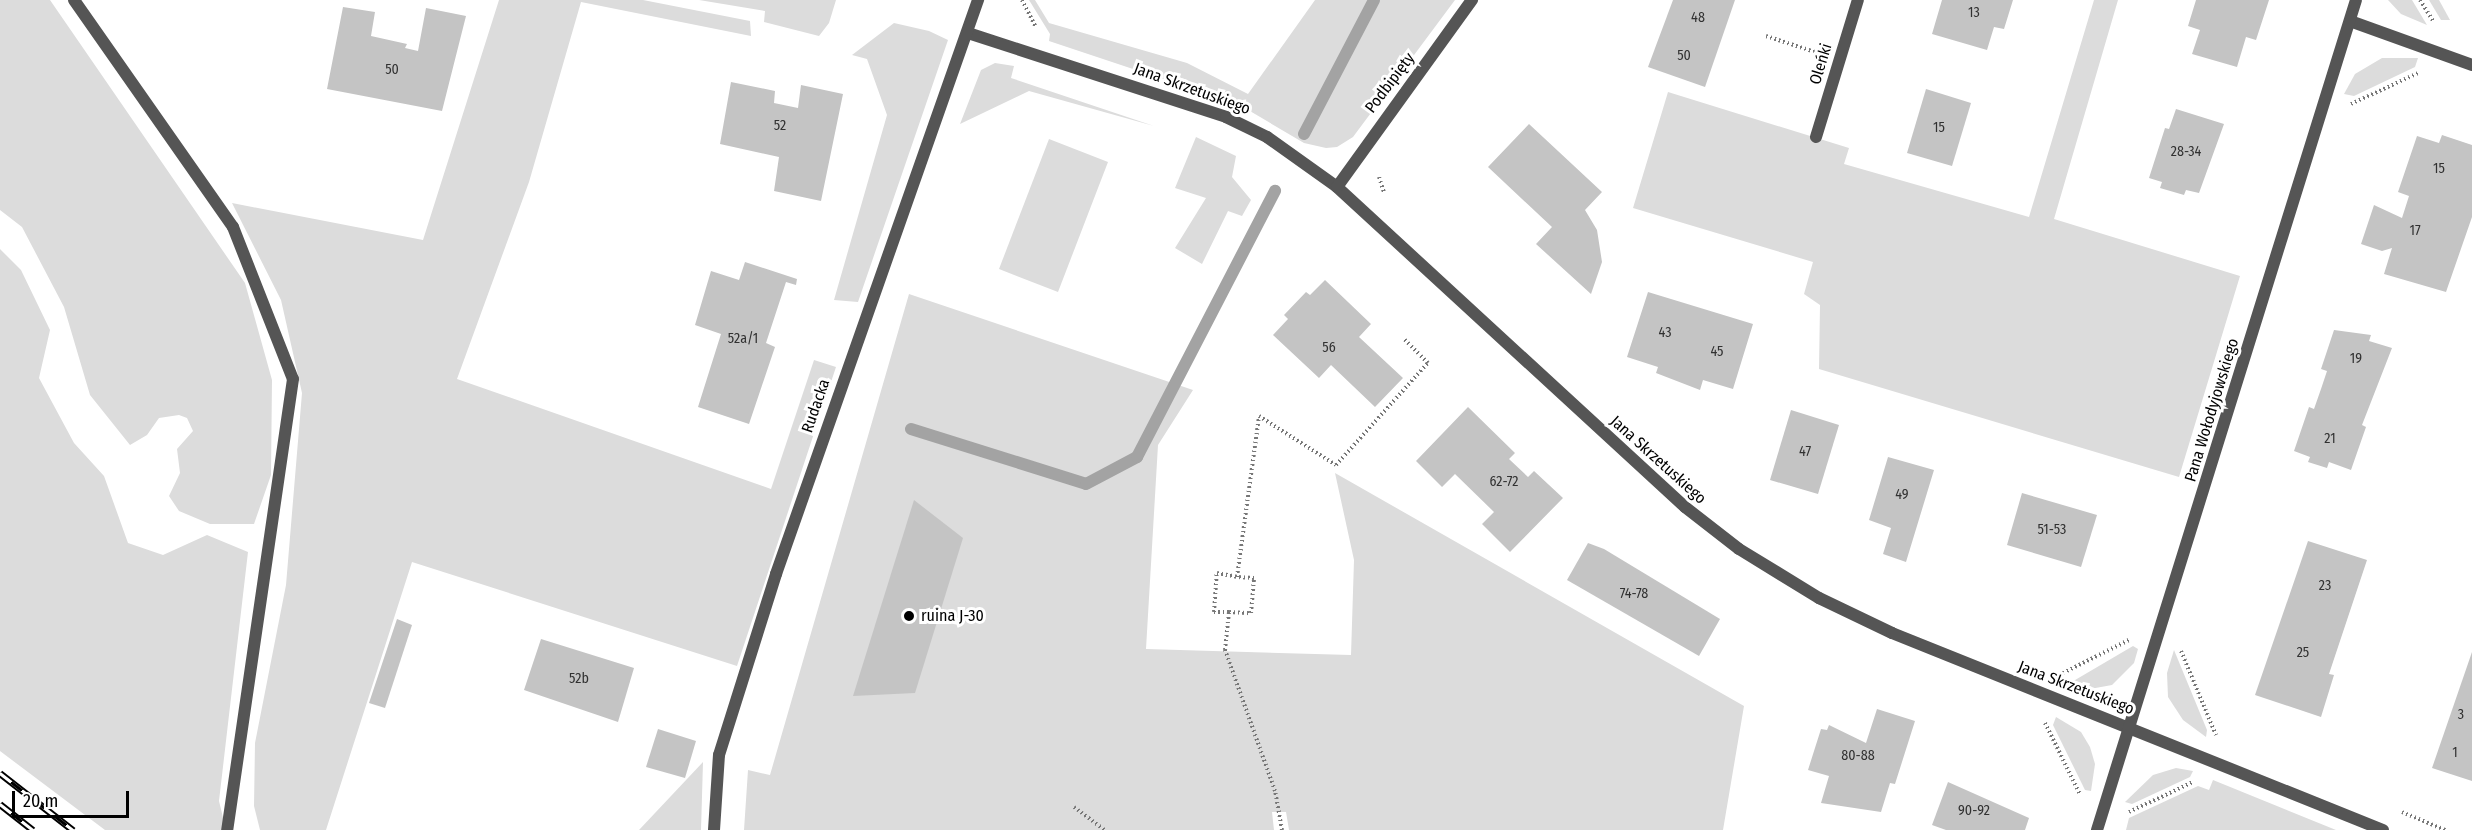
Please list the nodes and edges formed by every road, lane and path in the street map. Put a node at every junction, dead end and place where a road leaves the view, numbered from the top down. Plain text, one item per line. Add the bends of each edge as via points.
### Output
1 (74, 0) edge
2 (978, 0) edge
3 (1472, 0) edge
4 (1858, 0) edge
5 (2356, 0) edge
6 (2420, 0) edge
7 (2350, 21) junction
8 (2437, 27) dead end
9 (968, 33) junction
10 (1766, 36) dead end
11 (1819, 42) dead end
12 (2472, 64) edge
13 (2422, 72) dead end
14 (2348, 105) dead end
15 (1816, 137) dead end
16 (1337, 187) junction
17 (1404, 339) dead end
18 (1237, 577) junction
19 (1229, 612) junction
20 (2157, 642) junction
21 (2051, 670) dead end
22 (2043, 718) dead end
23 (2131, 727) junction
24 (2209, 759) junction
25 (1074, 807) dead end
26 (2104, 807) junction
27 (227, 830) edge
28 (714, 830) edge
29 (1104, 830) edge
30 (1282, 830) edge
31 (2097, 830) edge
32 (2383, 830) edge

1 - 27 street via 233,227 293,379
2 - 9 street, Rudacka
3 - 16 street, Podbipięty
4 - 15 street, Oleńki
5 - 7 street, Pana Wołodyjowskiego
6 - 8 path
7 - 12 street
7 - 20 street, Pana Wołodyjowskiego
9 - 16 street, Jana Skrzetuskiego via 1226,117 1267,137
9 - 28 street, Rudacka via 772,585 719,755
10 - 11 path via 1815,53
13 - 14 path
16 - 23 street, Jana Skrzetuskiego via 1685,507 1739,549 1867,623
17 - 18 path via 1428,363 1336,465 1259,416
18 - 19 path via 1254,578 1251,613
18 - 19 path via 1217,573 1214,612
19 - 30 path via 1226,650 1275,791
20 - 21 path via 2136,636 2061,674
20 - 23 street, Pana Wołodyjowskiego
20 - 24 path via 2180,650 2185,660 2217,734
22 - 26 path via 2083,800
23 - 24 street, Jana Skrzetuskiego
23 - 26 street, Pana Wołodyjowskiego
24 - 26 path via 2202,778 2126,814
24 - 32 street, Jana Skrzetuskiego
25 - 29 path
26 - 31 street, Pana Wołodyjowskiego

